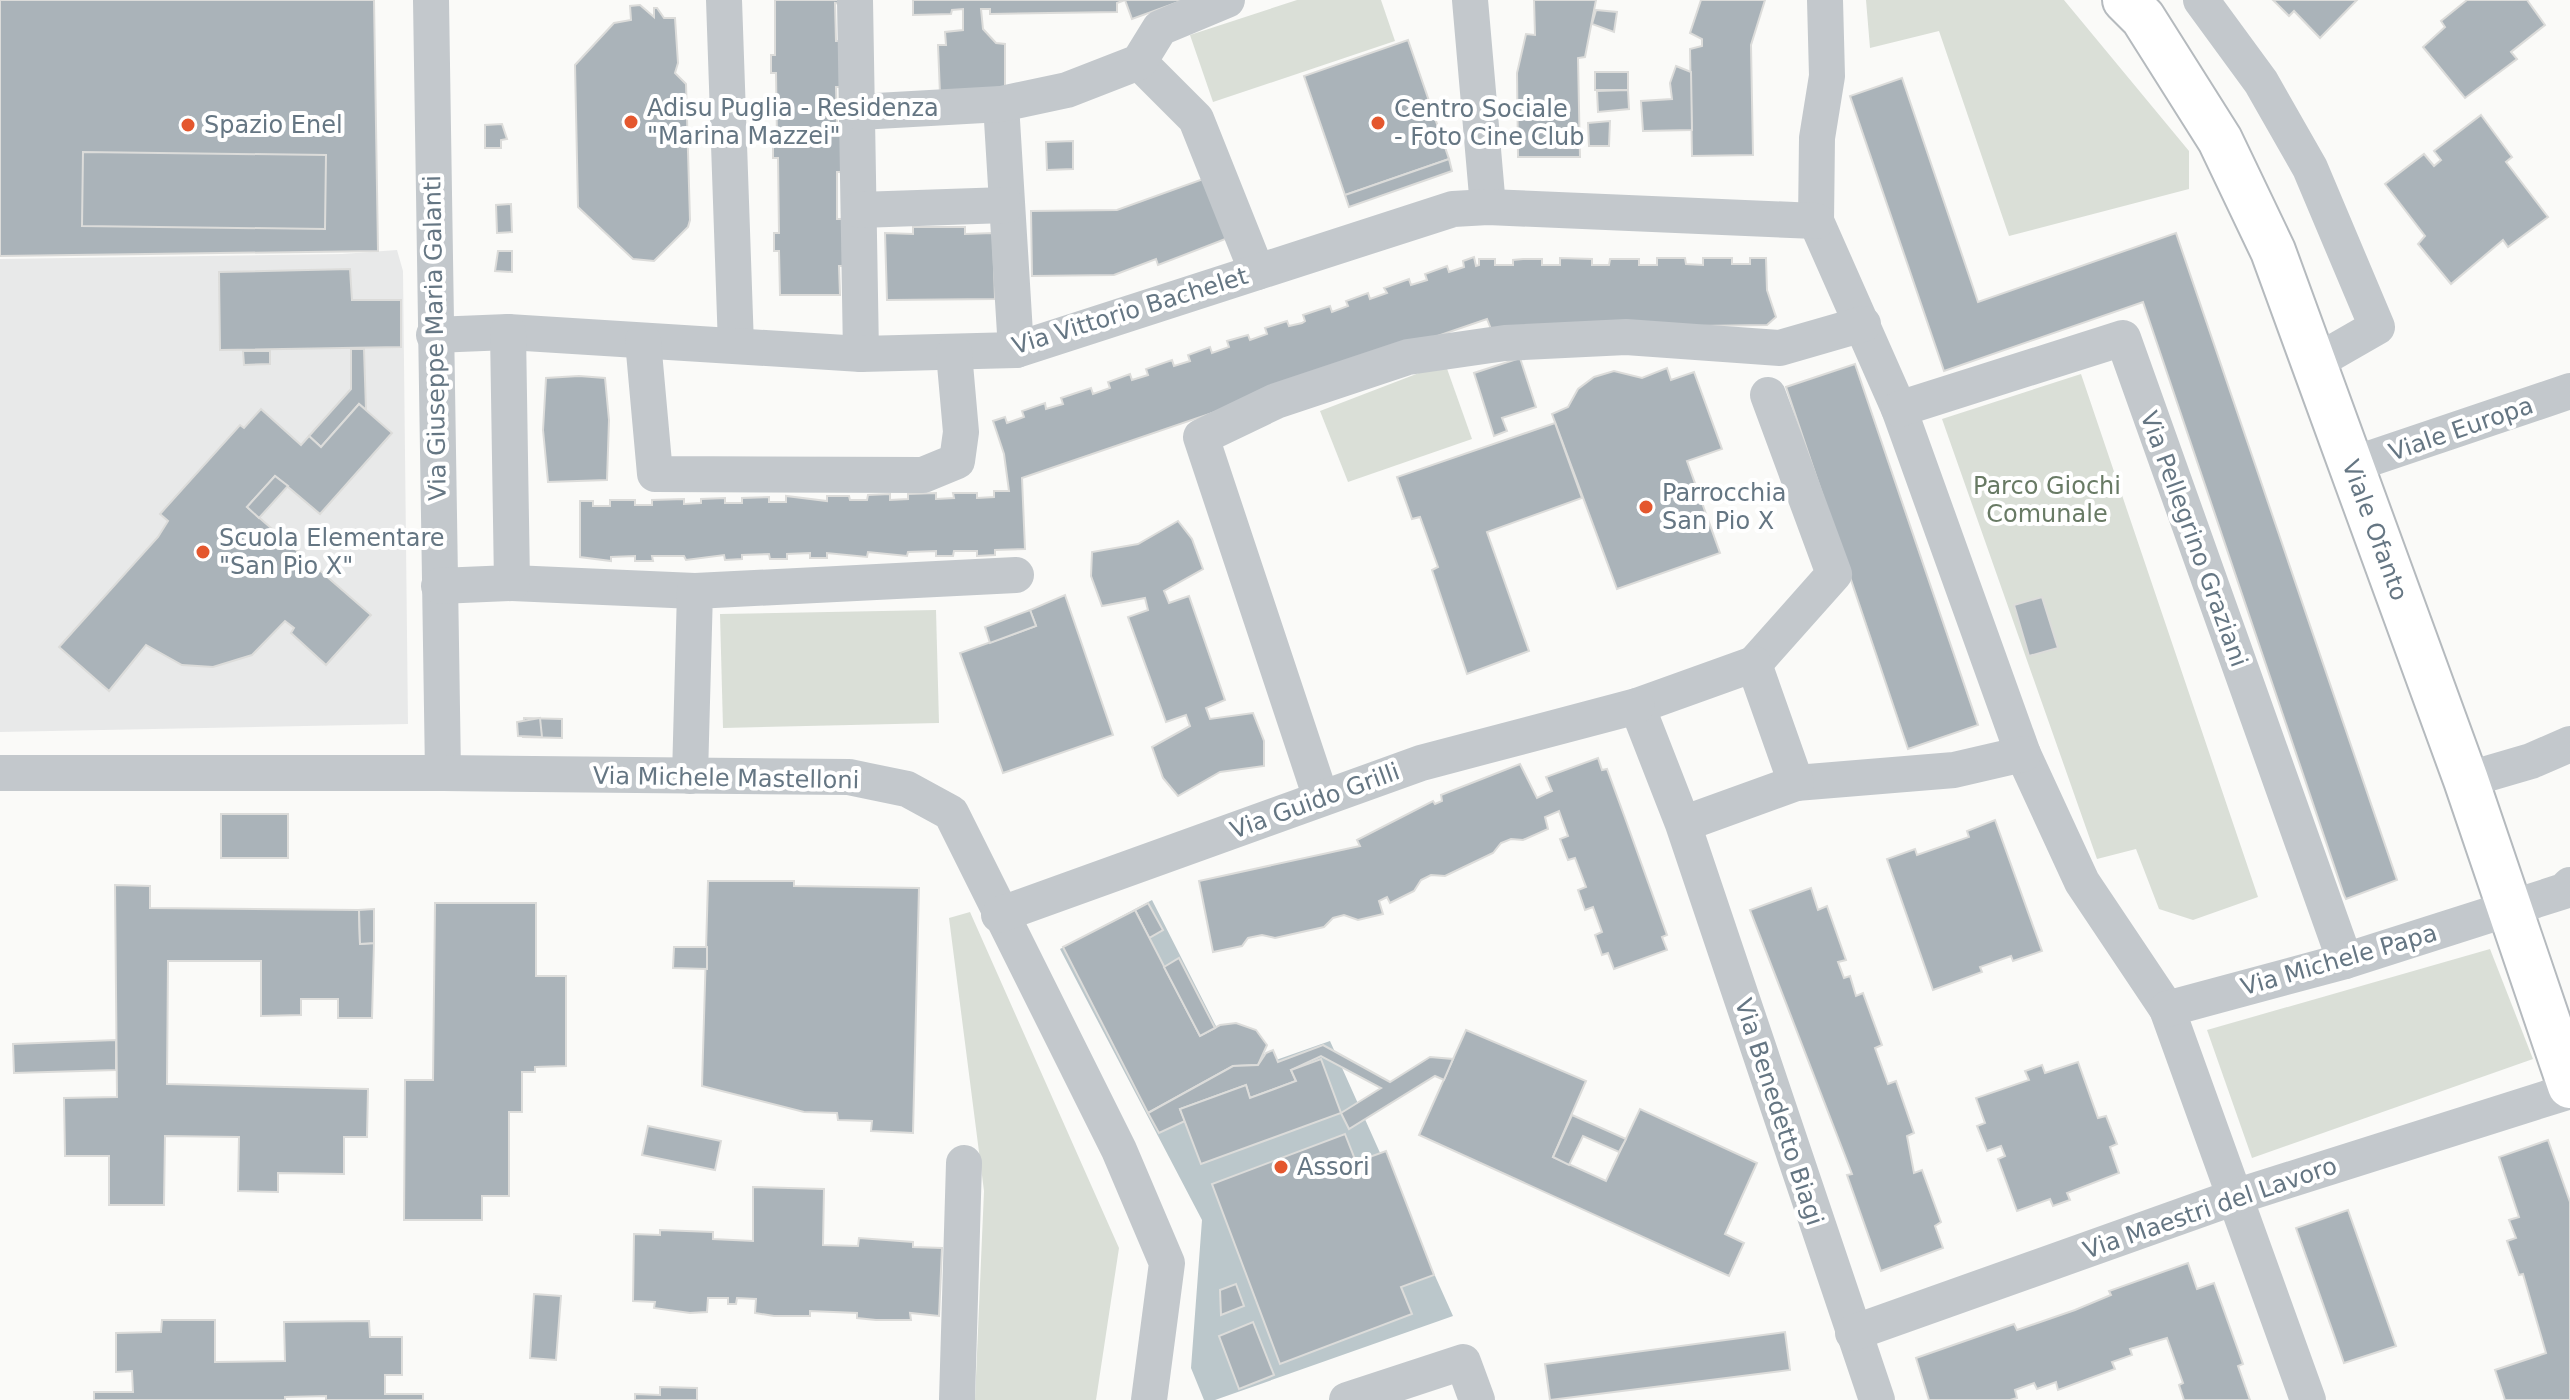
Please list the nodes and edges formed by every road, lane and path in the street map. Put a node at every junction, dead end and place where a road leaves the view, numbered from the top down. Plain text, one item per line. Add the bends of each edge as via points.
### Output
1 (431, 0) edge
2 (724, 0) edge
3 (855, 0) edge
4 (1227, 0) edge
5 (1470, 0) edge
6 (1825, 0) edge
7 (2125, 0) edge
8 (2201, 0) edge
9 (1139, 62) junction
10 (1001, 104) junction
11 (859, 112) junction
12 (1006, 205) junction
13 (1488, 207) junction
14 (859, 210) junction
15 (1816, 221) junction
16 (1257, 272) junction
17 (1863, 324) junction
18 (508, 332) junction
19 (434, 335) junction
20 (643, 341) junction
21 (736, 346) junction
22 (1016, 350) junction
23 (954, 353) junction
24 (861, 354) junction
25 (2316, 362) junction
26 (2570, 391) edge
27 (1768, 395) dead end
28 (1899, 409) junction
29 (2351, 465) junction
30 (1016, 575) dead end
31 (512, 583) junction
32 (439, 586) junction
33 (695, 591) junction
34 (1754, 664) junction
35 (1637, 706) junction
36 (2570, 744) edge
37 (2023, 754) junction
38 (0, 773) edge
39 (443, 773) junction
40 (690, 776) junction
41 (2466, 780) junction
42 (1796, 783) junction
43 (1321, 798) junction
44 (1683, 824) junction
45 (2570, 885) edge
46 (2510, 908) junction
47 (999, 915) junction
48 (2345, 961) junction
49 (2167, 1009) junction
50 (2562, 1043) edge
51 (2570, 1088) edge
52 (964, 1163) dead end
53 (2235, 1197) junction
54 (1853, 1333) junction
55 (957, 1400) edge
56 (1149, 1400) edge
57 (1347, 1400) edge
58 (1477, 1400) edge
59 (1877, 1400) edge
60 (2308, 1400) edge

1 - 19 street, Via Giuseppe Maria Galanti
2 - 21 street
3 - 11 street
4 - 9 street via 1160,28
5 - 13 street
6 - 15 street via 1827,76 1817,138
7 - 25 main road, Viale Ofanto via 2143,18 2220,140 2273,251
8 - 25 street via 2261,82 2310,168 2377,327
9 - 10 street via 1067,90
9 - 16 street via 1196,119
10 - 11 street
10 - 12 street
11 - 14 street
12 - 14 street
12 - 22 street
13 - 15 street, Via Vittorio Bachelet
13 - 16 street, Via Vittorio Bachelet via 1453,209
14 - 24 street
15 - 17 street
16 - 22 street, Via Vittorio Bachelet
17 - 28 street
17 - 43 street via 1780,348 1626,337 1505,343 1408,357 1276,401 1201,437
18 - 19 street, Via Vittorio Bachelet
18 - 20 street, Via Vittorio Bachelet
18 - 31 street
19 - 32 street, Via Giuseppe Maria Galanti
20 - 21 street, Via Vittorio Bachelet
20 - 23 street via 655,474 923,475 957,461 961,432
21 - 24 street, Via Vittorio Bachelet
22 - 23 street, Via Vittorio Bachelet
23 - 24 street, Via Vittorio Bachelet
25 - 29 main road, Viale Ofanto
26 - 29 street, Viale Europa
27 - 34 street via 1834,574
28 - 37 street
28 - 48 street, Via Pellegrino Graziani via 2123,338
29 - 41 main road, Viale Ofanto
30 - 33 street
31 - 32 street
31 - 33 street
32 - 39 street, Via Giuseppe Maria Galanti
33 - 40 street
34 - 35 street, Via Guido Grilli
34 - 42 street
35 - 43 street, Via Guido Grilli via 1421,763
35 - 44 street, Via Benedetto Biagi
36 - 41 street
37 - 42 street via 1954,770
37 - 49 street via 2082,882
38 - 39 street, Via Michele Mastelloni
39 - 40 street, Via Michele Mastelloni
40 - 47 street, Via Michele Mastelloni via 849,777 907,789 951,813
41 - 46 main road, Viale Ofanto
42 - 44 street
43 - 47 street, Via Guido Grilli
44 - 54 street, Via Benedetto Biagi
45 - 46 street
46 - 48 street, Via Michele Papa
46 - 50 main road, Viale Ofanto
47 - 56 street, Via Michele Mastelloni via 1119,1150 1167,1263
48 - 49 street, Via Michele Papa
49 - 53 street
50 - 51 main road, Viale Ofanto
51 - 53 street, Via Maestri del Lavoro
52 - 55 street
53 - 54 street, Via Maestri del Lavoro
53 - 60 street
54 - 59 street, Via Benedetto Biagi
57 - 58 street via 1463,1362

